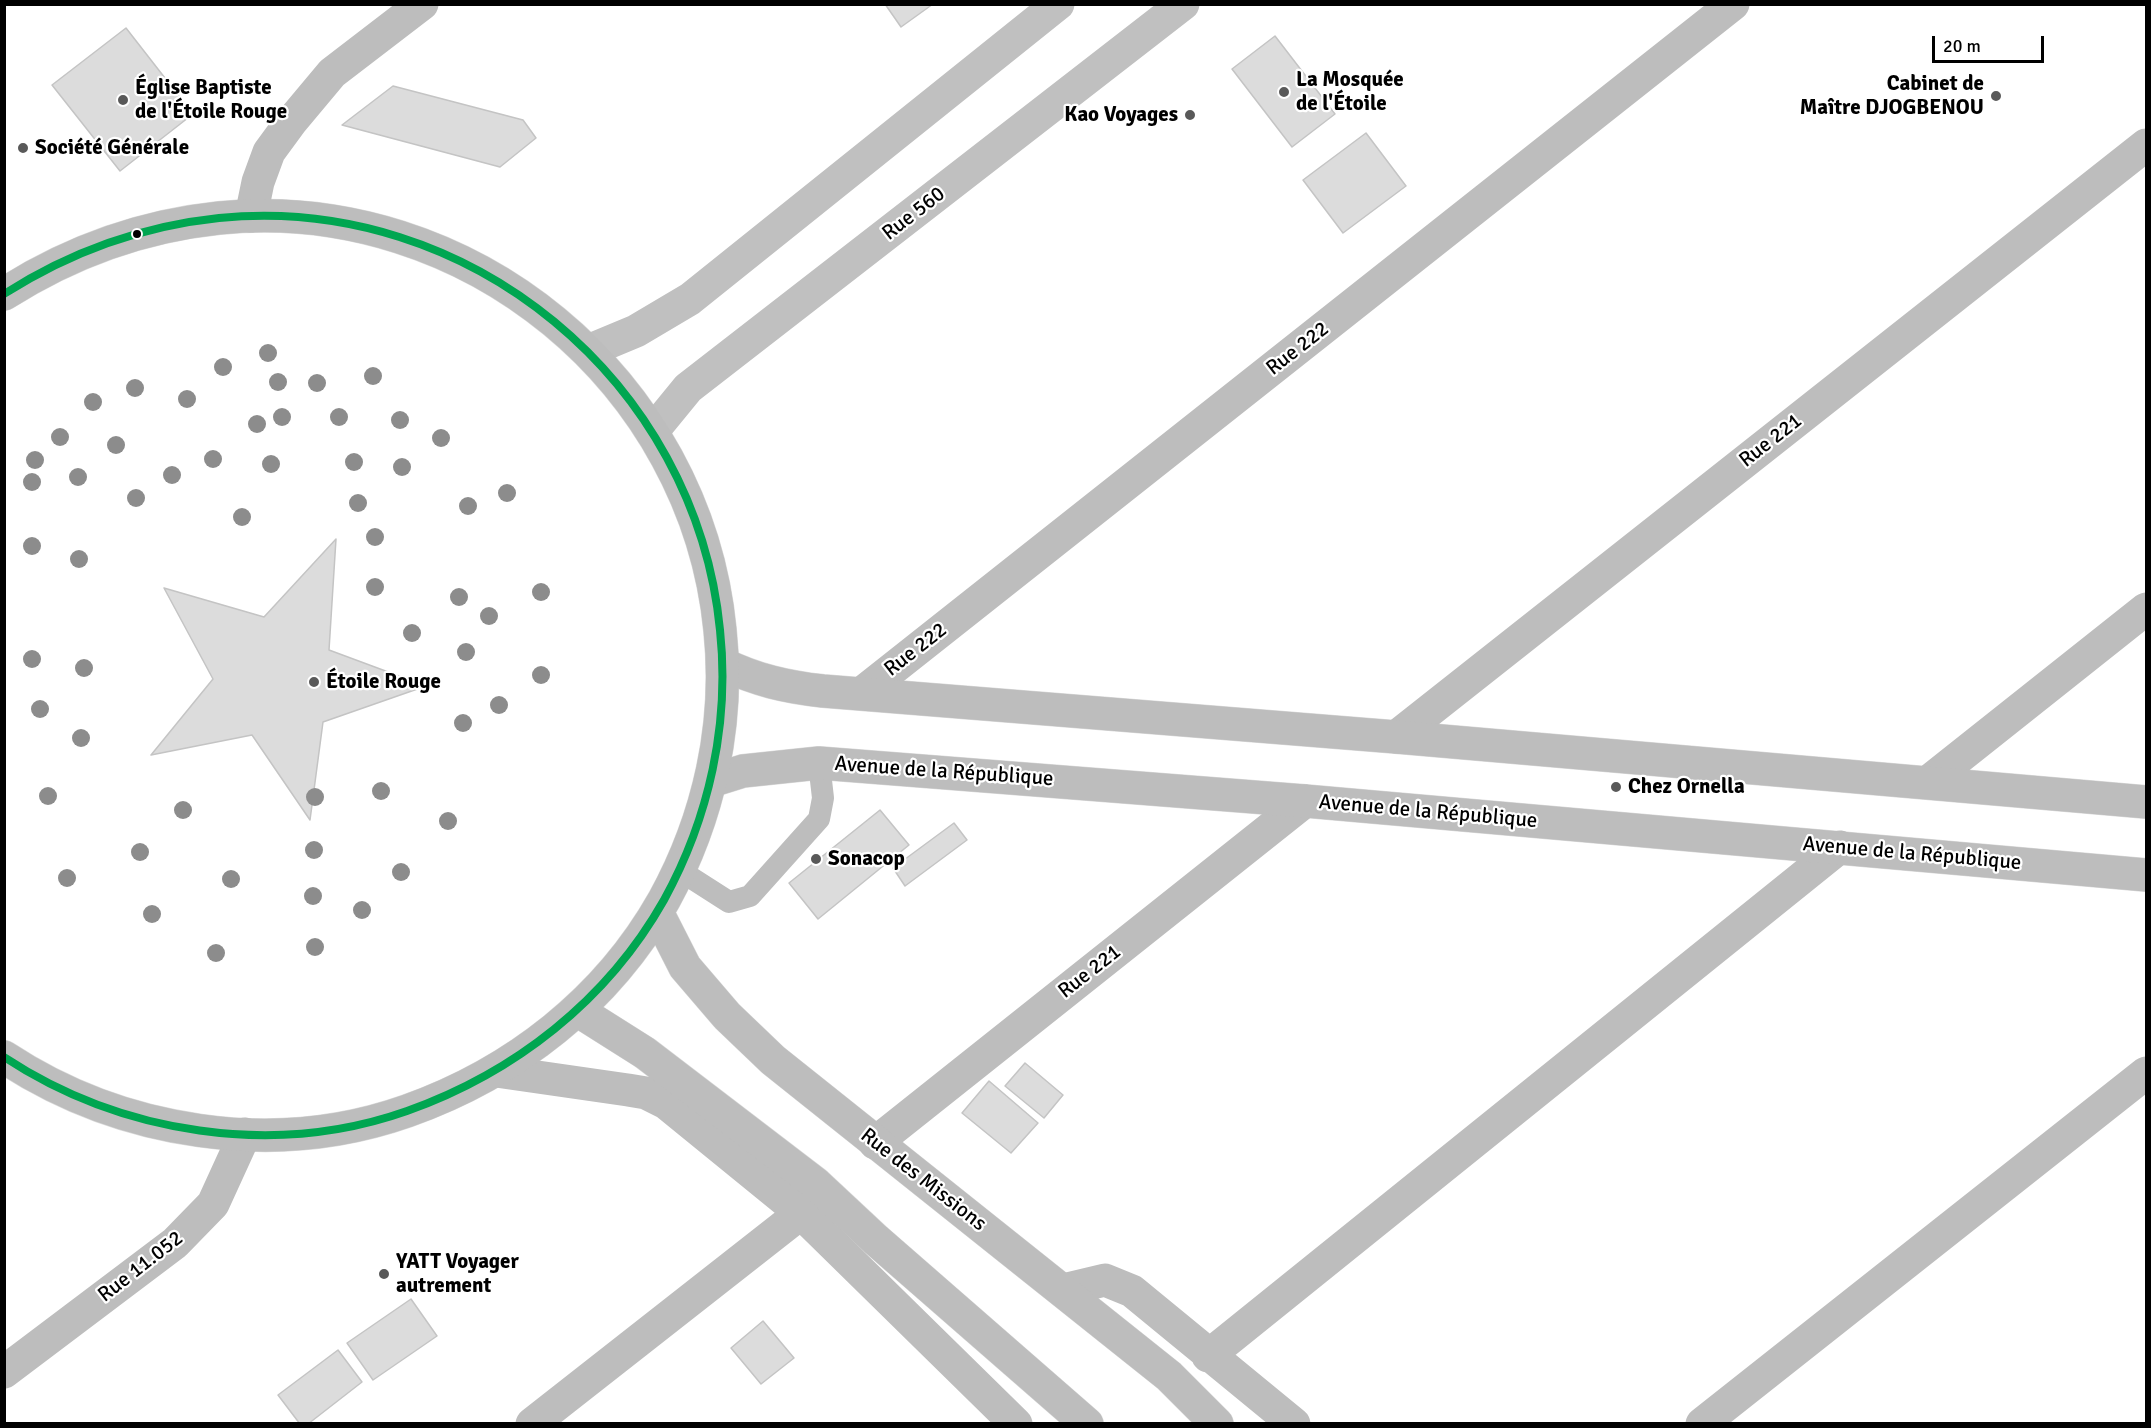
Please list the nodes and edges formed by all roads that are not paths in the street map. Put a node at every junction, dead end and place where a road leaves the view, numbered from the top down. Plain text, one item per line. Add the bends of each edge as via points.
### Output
1 (422, 4) edge
2 (1058, 4) edge
3 (1183, 4) edge
4 (1733, 4) edge
5 (2146, 145) edge
6 (251, 216) junction
7 (4, 294) edge
8 (588, 351) junction
9 (652, 432) junction
10 (2146, 609) edge
11 (723, 664) junction
12 (862, 693) junction
13 (1396, 736) junction
14 (819, 762) junction
15 (711, 781) junction
16 (1928, 782) junction
17 (1305, 801) junction
18 (2146, 802) edge
19 (1840, 847) junction
20 (679, 870) junction
21 (2146, 875) edge
22 (657, 912) junction
23 (577, 1010) junction
24 (4, 1057) edge
25 (496, 1071) junction
26 (2146, 1073) edge
27 (245, 1134) junction
28 (875, 1143) junction
29 (801, 1214) junction
30 (1063, 1290) junction
31 (1208, 1356) junction
32 (4, 1372) edge
33 (532, 1424) edge
34 (1016, 1424) edge
35 (1087, 1424) edge
36 (1217, 1424) edge
37 (1294, 1424) edge
38 (1702, 1424) edge

1 - 6 main road via 332,73 291,122 270,152
2 - 8 main road via 690,299 636,331
3 - 9 main road, Rue 560 via 688,388
4 - 12 main road, Rue 222
5 - 13 main road, Rue 221
6 - 7 main road via 165,226 109,242 55,264
6 - 8 main road via 334,222 433,249 471,266 524,298
8 - 9 main road via 622,389
9 - 11 main road via 680,481 706,552 718,608
10 - 16 main road
11 - 12 main road via 779,686
11 - 15 main road via 720,723
12 - 13 main road
13 - 16 main road
14 - 15 main road, Avenue de la République via 743,771
14 - 17 main road, Avenue de la République
14 - 20 lane via 823,798 819,819 750,896 729,902
15 - 20 main road
16 - 18 main road
17 - 19 main road, Avenue de la République
17 - 28 main road, Rue 221
19 - 21 main road, Avenue de la République
19 - 31 main road
20 - 22 main road
22 - 23 main road via 628,954
22 - 28 main road, Rue des Missions via 685,967 728,1016 773,1060
23 - 25 main road
23 - 35 main road via 645,1053 815,1183
24 - 27 main road via 45,1082 119,1112 186,1129
25 - 27 main road via 438,1100 375,1120 311,1132
25 - 29 main road via 646,1094 666,1103
26 - 38 main road
27 - 32 main road, Rue 11.052 via 213,1204 176,1243
28 - 30 main road, Rue des Missions
29 - 33 main road
29 - 34 main road
30 - 31 main road via 1105,1280 1119,1284 1151,1306
30 - 36 main road, Rue des Missions via 1169,1376
31 - 37 main road

